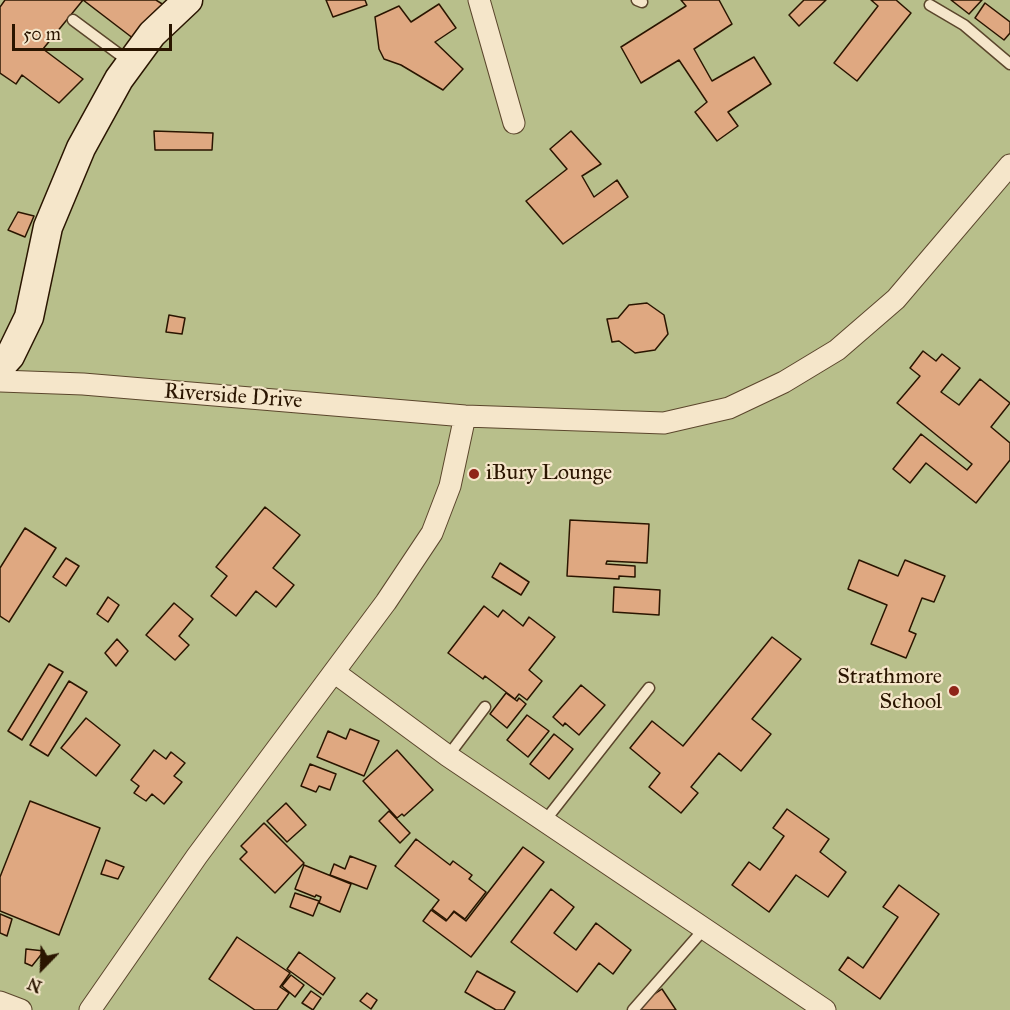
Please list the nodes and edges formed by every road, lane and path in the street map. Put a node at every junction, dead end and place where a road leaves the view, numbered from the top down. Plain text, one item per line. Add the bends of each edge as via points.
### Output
1 (188, 0) edge
2 (479, 0) edge
3 (930, 5) dead end
4 (73, 20) dead end
5 (131, 63) junction
6 (1010, 64) edge
7 (514, 123) dead end
8 (1010, 165) edge
9 (0, 367) edge
10 (0, 381) edge
11 (465, 416) junction
12 (334, 672) junction
13 (649, 688) dead end
14 (485, 707) dead end
15 (448, 756) junction
16 (544, 822) junction
17 (704, 929) junction
18 (0, 1002) edge
19 (21, 1010) edge
20 (90, 1010) edge
21 (633, 1010) edge
22 (825, 1010) edge

1 - 5 street via 152,34
2 - 7 street
3 - 6 lane via 964,25
4 - 5 lane
5 - 9 street via 81,148 48,227 29,317 10,356
8 - 11 street, Riverside Drive via 896,299 870,322 837,350 739,404 664,423
10 - 11 street, Riverside Drive via 82,384
11 - 12 street via 450,486 432,533
12 - 15 street
12 - 20 street
13 - 16 lane
14 - 15 lane
15 - 16 street
16 - 17 street
17 - 21 lane
17 - 22 street
18 - 19 street

